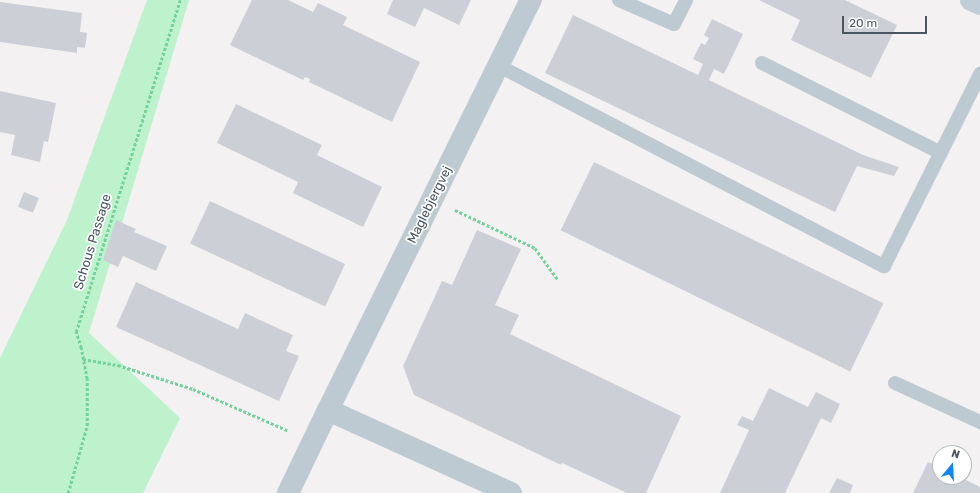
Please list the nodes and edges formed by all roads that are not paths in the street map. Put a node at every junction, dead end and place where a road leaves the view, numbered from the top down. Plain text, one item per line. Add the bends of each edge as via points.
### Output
1 (531, 0) edge
2 (619, 0) edge
3 (686, 0) edge
4 (971, 0) edge
5 (980, 4) edge
6 (762, 63) dead end
7 (499, 66) junction
8 (980, 74) edge
9 (941, 153) junction
10 (895, 384) dead end
11 (328, 410) junction
12 (980, 422) edge
13 (288, 493) edge
14 (511, 493) edge

1 - 7 street, Maglebjergvej
2 - 3 lane via 674,24
4 - 5 street
6 - 9 lane
7 - 9 lane via 884,266
7 - 11 street, Maglebjergvej
8 - 9 lane
10 - 12 lane
11 - 13 street, Maglebjergvej
11 - 14 street

